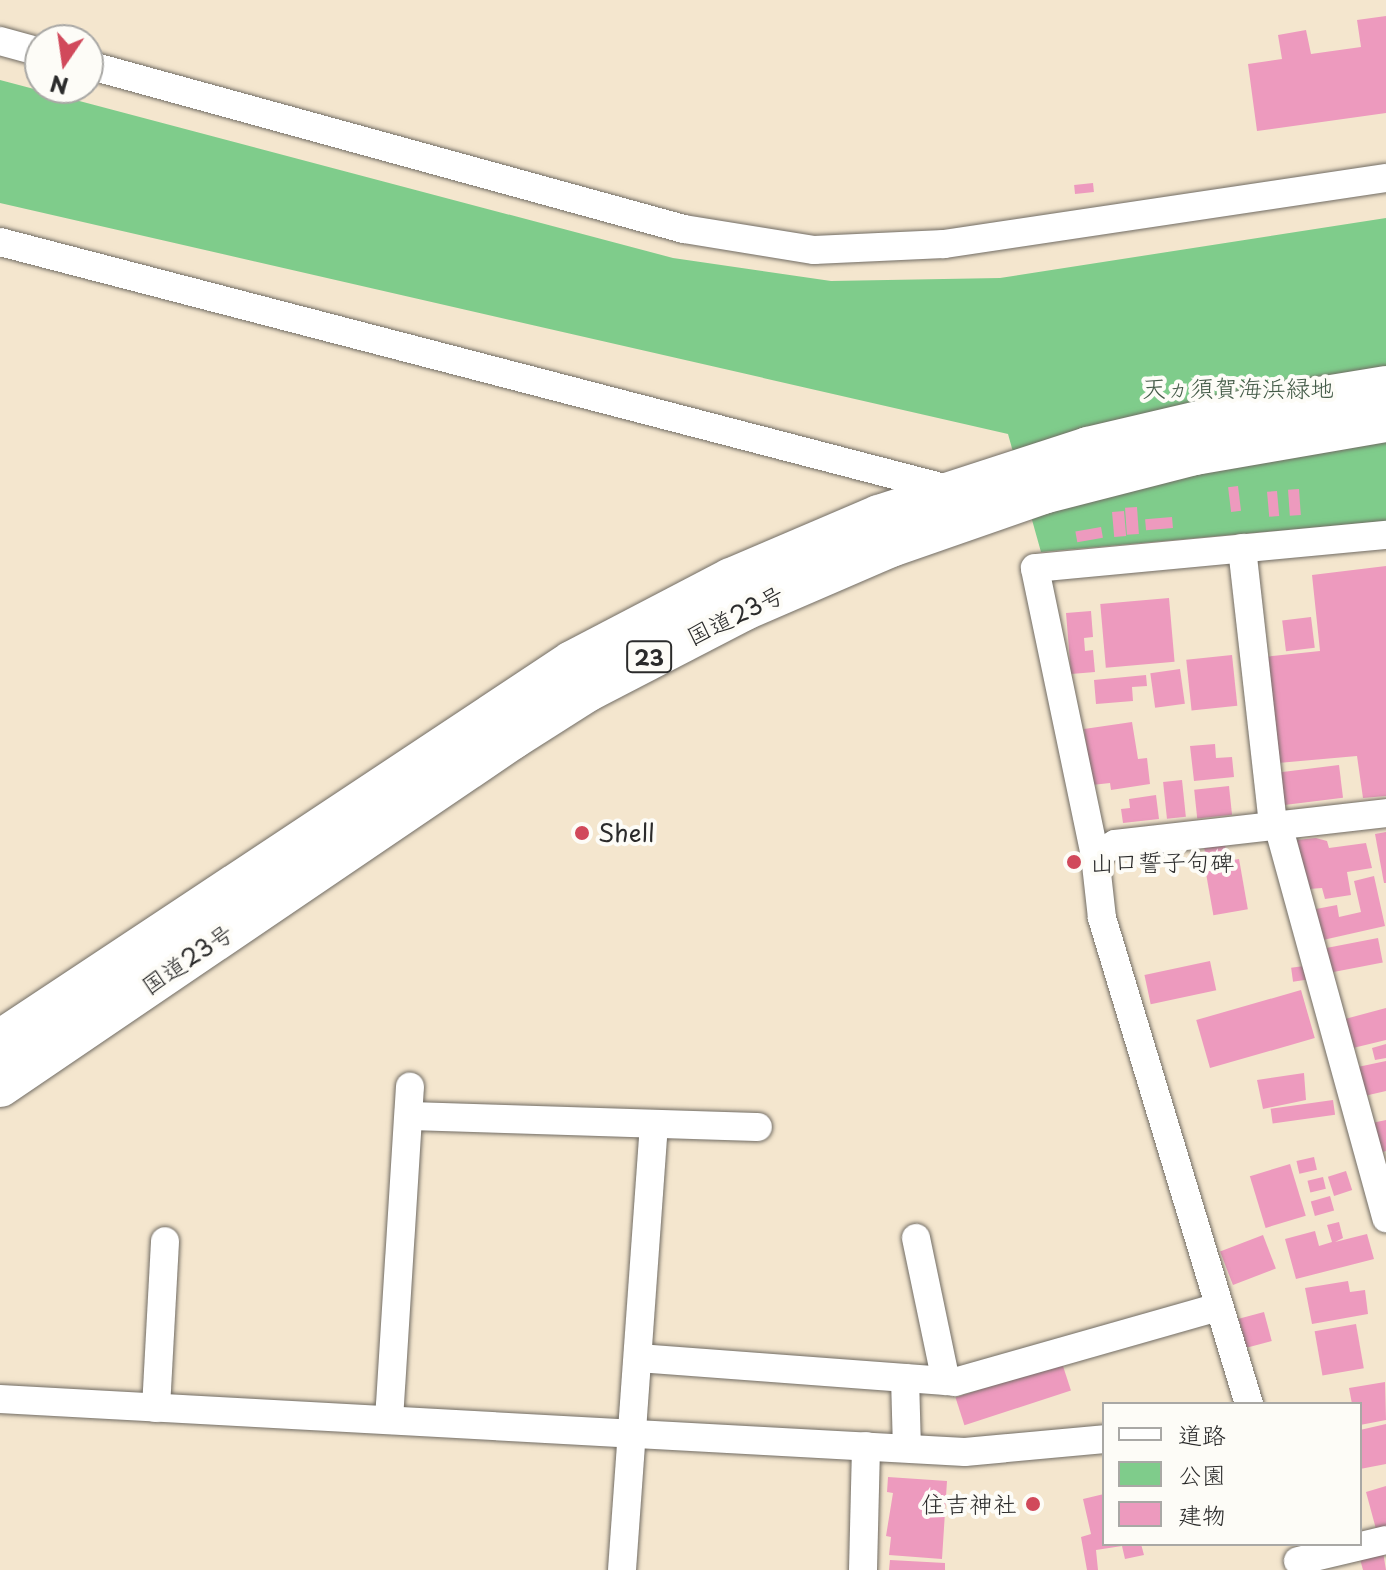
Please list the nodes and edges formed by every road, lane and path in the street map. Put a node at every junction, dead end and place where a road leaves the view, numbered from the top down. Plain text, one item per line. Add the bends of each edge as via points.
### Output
1 (0, 41) edge
2 (24, 48) edge
3 (104, 69) edge
4 (1386, 178) edge
5 (0, 242) edge
6 (1386, 387) edge
7 (1386, 421) edge
8 (952, 490) junction
9 (1386, 535) edge
10 (1242, 548) junction
11 (1386, 813) edge
12 (1276, 825) junction
13 (1095, 856) junction
14 (0, 1041) edge
15 (0, 1086) edge
16 (410, 1087) dead end
17 (409, 1116) junction
18 (654, 1124) junction
19 (758, 1127) dead end
20 (1386, 1218) edge
21 (916, 1238) dead end
22 (165, 1241) dead end
23 (1219, 1307) junction
24 (639, 1358) junction
25 (905, 1378) junction
26 (946, 1381) junction
27 (0, 1399) edge
28 (1248, 1402) edge
29 (156, 1408) junction
30 (389, 1420) junction
31 (630, 1433) junction
32 (1102, 1439) edge
33 (866, 1446) junction
34 (907, 1448) junction
35 (1386, 1540) edge
36 (1362, 1545) edge
37 (1356, 1546) edge
38 (1297, 1558) edge
39 (622, 1570) edge
40 (863, 1570) edge

1 - 2 street
3 - 4 street via 684,229 814,250 944,244
5 - 8 street
6 - 8 highway, 国道23号 / 23 via 1167,428
7 - 15 highway, 国道23号 / 23 via 1208,451 1043,493 878,551 743,610 587,691 513,738
8 - 14 highway, 国道23号 / 23 via 731,579 572,662
9 - 10 street
10 - 12 street
10 - 13 street via 1035,568
11 - 12 street
12 - 13 street via 1115,844
12 - 20 street
13 - 23 street via 1102,918
16 - 17 street
17 - 18 street
17 - 30 street
18 - 19 street
18 - 24 street via 637,1324
21 - 26 street
22 - 29 street
23 - 26 street
23 - 28 street
24 - 25 street
24 - 31 street
25 - 26 street
25 - 34 street
27 - 29 street
29 - 30 street
30 - 31 street
31 - 33 street
31 - 39 street
32 - 34 street via 1006,1450
33 - 34 street
33 - 40 street
35 - 36 street
37 - 38 street

